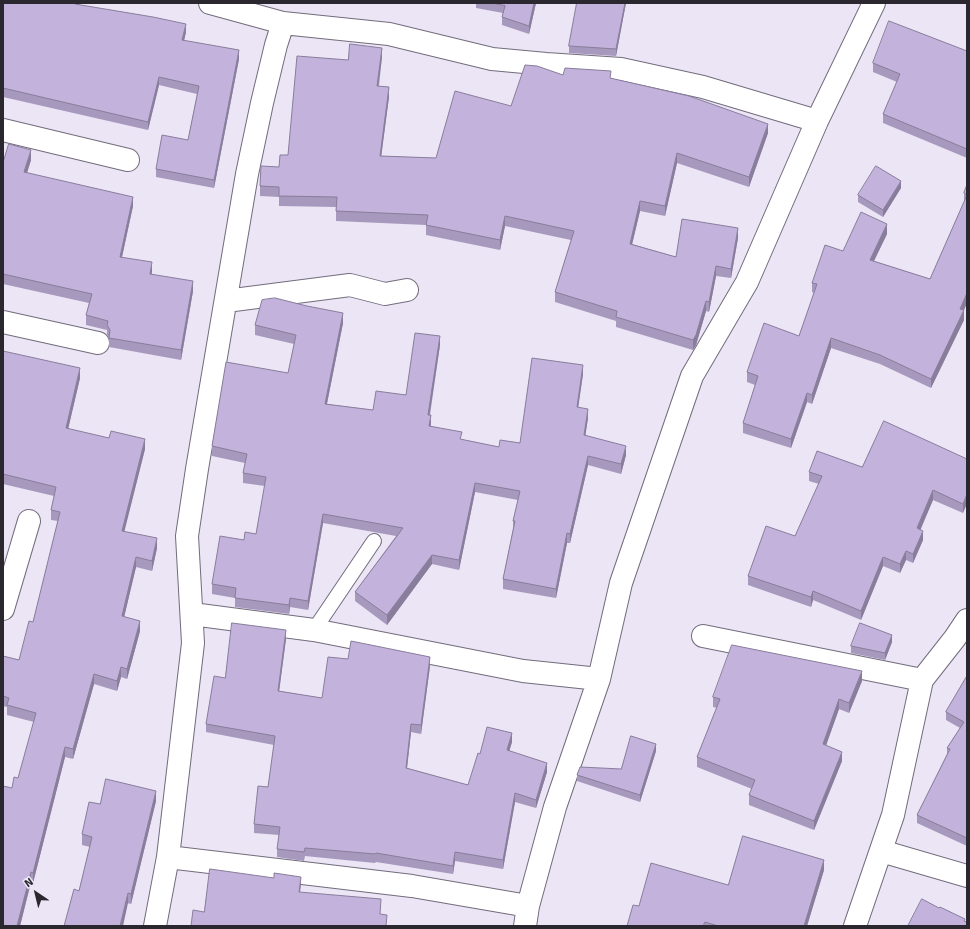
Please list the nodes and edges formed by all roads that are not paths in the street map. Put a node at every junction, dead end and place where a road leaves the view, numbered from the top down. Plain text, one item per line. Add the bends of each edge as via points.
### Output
1 (210, 3) edge
2 (874, 3) edge
3 (283, 23) junction
4 (817, 121) junction
5 (3, 130) edge
6 (128, 160) dead end
7 (407, 290) dead end
8 (226, 301) junction
9 (3, 322) edge
10 (98, 343) dead end
11 (29, 520) dead end
12 (374, 541) dead end
13 (3, 609) edge
14 (192, 614) junction
15 (967, 620) edge
16 (314, 630) junction
17 (703, 636) dead end
18 (599, 679) junction
19 (922, 680) junction
20 (881, 851) junction
21 (168, 857) junction
22 (967, 876) edge
23 (526, 916) edge
24 (155, 926) edge
25 (855, 926) edge

1 - 3 street
2 - 4 street
3 - 4 street via 389,34 492,58 621,69 703,87
3 - 8 street via 262,102
4 - 18 street via 747,282 692,376 621,583
5 - 6 street
7 - 8 street via 385,294 350,285
8 - 14 street via 187,536
9 - 10 street
11 - 13 street
12 - 16 lane
14 - 16 street
14 - 21 street via 193,643
15 - 19 street
16 - 18 street via 523,671
17 - 19 street
18 - 23 street via 555,807
19 - 20 street via 893,815
20 - 22 street
20 - 25 street
21 - 23 street via 412,886
21 - 24 street

